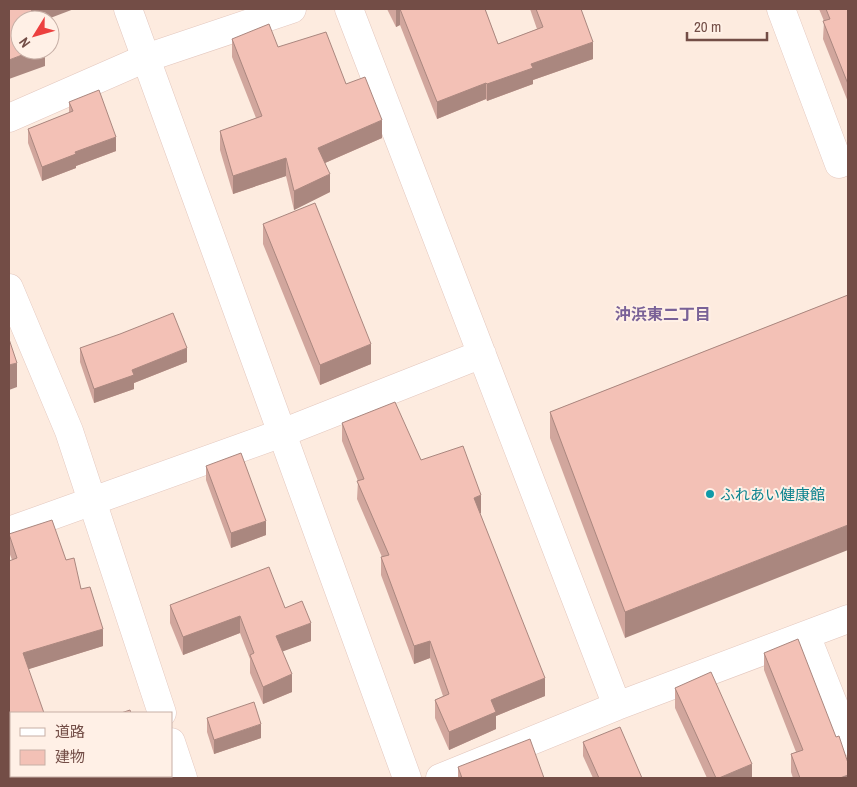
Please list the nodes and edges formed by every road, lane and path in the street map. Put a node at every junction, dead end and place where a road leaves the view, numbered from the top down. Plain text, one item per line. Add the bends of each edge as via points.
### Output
1 (128, 9) edge
2 (292, 9) edge
3 (350, 9) edge
4 (780, 9) edge
5 (146, 58) junction
6 (9, 118) edge
7 (848, 160) edge
8 (9, 288) edge
9 (482, 354) junction
10 (282, 433) junction
11 (92, 501) junction
12 (9, 531) edge
13 (848, 620) edge
14 (806, 635) junction
15 (617, 706) junction
16 (162, 712) edge
17 (848, 741) edge
18 (172, 745) edge
19 (183, 778) edge
20 (407, 778) edge
21 (440, 778) edge

1 - 5 street
2 - 5 street
3 - 9 street
4 - 7 street via 838,164
5 - 6 street
5 - 10 street
8 - 11 street via 69,431
9 - 10 street
9 - 15 street
10 - 11 street
10 - 20 street
11 - 12 street
11 - 16 street
13 - 14 street
14 - 15 street
14 - 17 street
15 - 21 street
18 - 19 street

